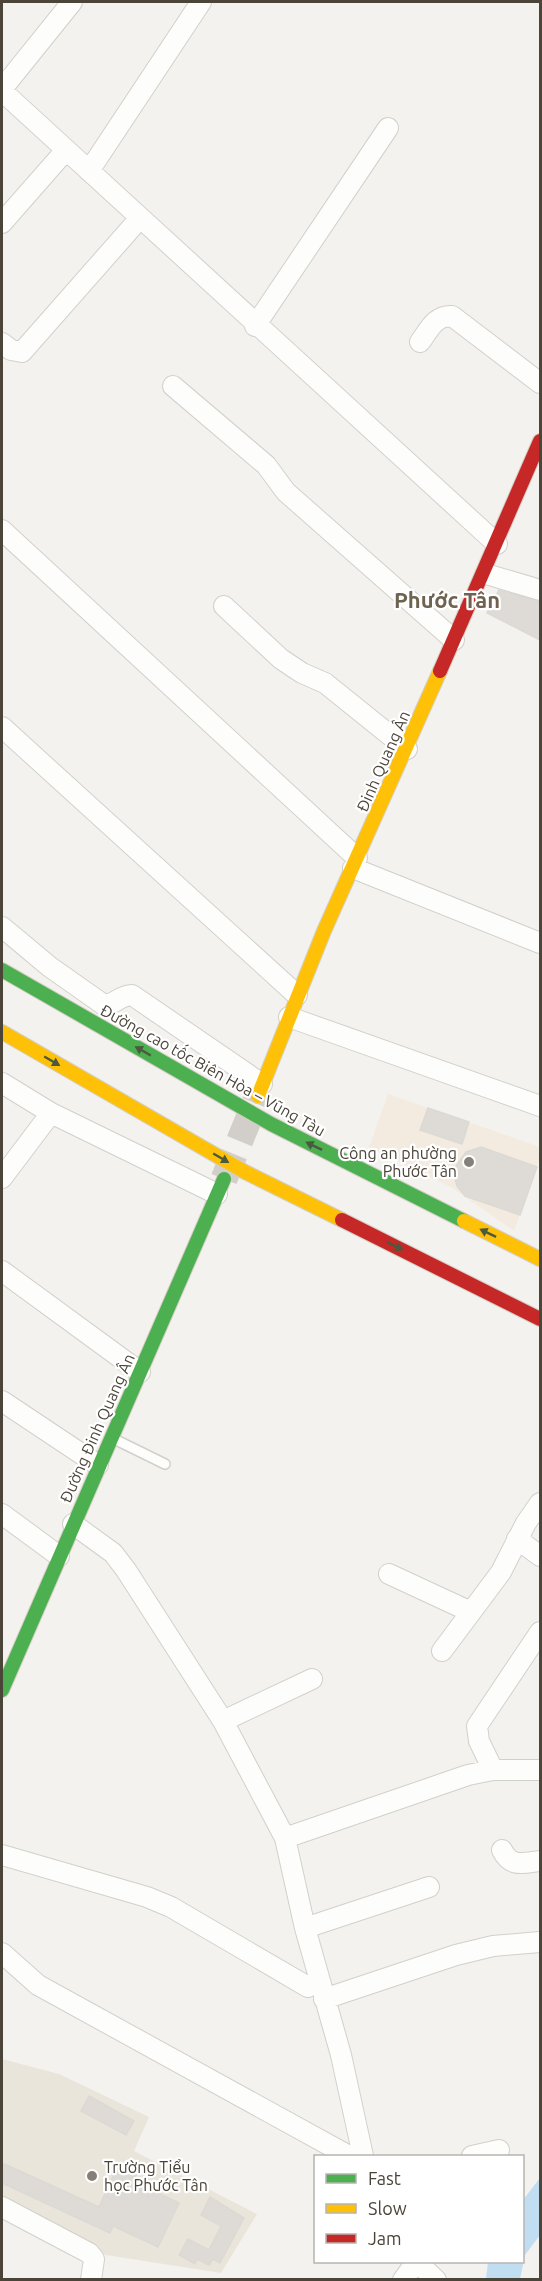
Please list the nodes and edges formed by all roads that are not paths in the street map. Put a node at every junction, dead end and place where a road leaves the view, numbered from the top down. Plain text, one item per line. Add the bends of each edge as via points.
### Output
1 (72, 2) edge
2 (201, 2) edge
3 (2, 90) edge
4 (388, 128) dead end
5 (66, 150) junction
6 (89, 171) junction
7 (140, 218) junction
8 (2, 224) edge
9 (255, 326) junction
10 (420, 342) dead end
11 (2, 343) edge
12 (540, 383) edge
13 (173, 386) dead end
14 (540, 441) edge
15 (536, 464) edge
16 (2, 530) edge
17 (497, 544) junction
18 (486, 574) junction
19 (540, 590) edge
20 (224, 606) dead end
21 (454, 640) junction
22 (2, 727) edge
23 (407, 749) junction
24 (355, 862) junction
25 (2, 927) edge
26 (540, 943) edge
27 (2, 970) edge
28 (297, 995) junction
29 (289, 1017) junction
30 (2, 1032) edge
31 (2, 1083) edge
32 (260, 1090) joint
33 (540, 1106) edge
34 (51, 1113) junction
35 (2, 1178) edge
36 (221, 1186) joint
37 (540, 1259) edge
38 (2, 1271) edge
39 (540, 1319) edge
40 (140, 1372) junction
41 (2, 1401) edge
42 (110, 1437) junction
43 (165, 1464) dead end
44 (98, 1465) junction
45 (540, 1503) edge
46 (2, 1514) edge
47 (73, 1524) junction
48 (517, 1539) junction
49 (59, 1556) junction
50 (540, 1556) edge
51 (389, 1574) dead end
52 (471, 1612) junction
53 (540, 1632) edge
54 (442, 1651) dead end
55 (312, 1679) dead end
56 (2, 1690) edge
57 (223, 1721) junction
58 (493, 1770) junction
59 (540, 1770) edge
60 (285, 1838) junction
61 (502, 1850) dead end
62 (2, 1855) edge
63 (540, 1861) edge
64 (429, 1887) dead end
65 (305, 1928) junction
66 (540, 1942) edge
67 (2, 1953) edge
68 (308, 1987) dead end
69 (324, 1999) junction
70 (499, 2150) dead end
71 (345, 2155) edge
72 (363, 2155) edge
73 (480, 2155) edge
74 (2, 2207) edge
75 (415, 2263) edge
76 (417, 2263) edge
77 (91, 2280) edge
78 (403, 2280) edge
79 (436, 2280) edge

1 - 3 street
2 - 6 street
3 - 5 street
4 - 9 street
5 - 6 street
5 - 8 street
6 - 7 street
7 - 9 street
7 - 11 street via 22,351 11,350
9 - 17 street
10 - 12 street via 437,319 452,316
13 - 21 street via 266,465 286,492
14 - 15 main road, Đinh Quang Ân
15 - 17 main road, Đinh Quang Ân
16 - 24 street
17 - 18 main road, Đinh Quang Ân
18 - 19 street
18 - 21 main road, Đinh Quang Ân
20 - 23 street via 281,659 325,683
21 - 23 main road, Đinh Quang Ân
22 - 28 street
23 - 24 main road, Đinh Quang Ân
24 - 26 street
24 - 28 main road, Đinh Quang Ân
25 - 32 street via 104,1005 132,995
37 -> 27 main road, Đường cao tốc Biên Hòa – Vũng Tàu via 271,1124
28 - 29 main road, Đinh Quang Ân
29 - 32 main road, Đinh Quang Ân
29 - 33 street
30 -> 39 main road via 245,1172
31 - 34 street
34 - 35 street
34 - 36 street
36 - 40 main road, Đường Đinh Quang Ân
38 - 40 street
40 - 42 main road, Đường Đinh Quang Ân
41 - 44 street
42 - 43 lane
42 - 44 main road, Đường Đinh Quang Ân
44 - 47 main road, Đường Đinh Quang Ân
45 - 48 street
46 - 49 street
47 - 49 main road, Đường Đinh Quang Ân
47 - 57 street via 113,1553
48 - 50 street
48 - 52 street via 501,1572
49 - 56 main road, Đường Đinh Quang Ân
51 - 52 street
52 - 54 street
53 - 58 street via 477,1726
55 - 57 street
57 - 60 street
58 - 59 street
58 - 60 street via 468,1775
60 - 65 street
61 - 63 street via 515,1864
62 - 68 street via 171,1907
64 - 65 street
65 - 69 street
66 - 69 street via 492,1946 456,1955
67 - 71 street via 38,1985
69 - 72 street via 341,2055
70 - 73 street
74 - 77 street via 89,2253 94,2259
75 - 78 street
76 - 79 street

